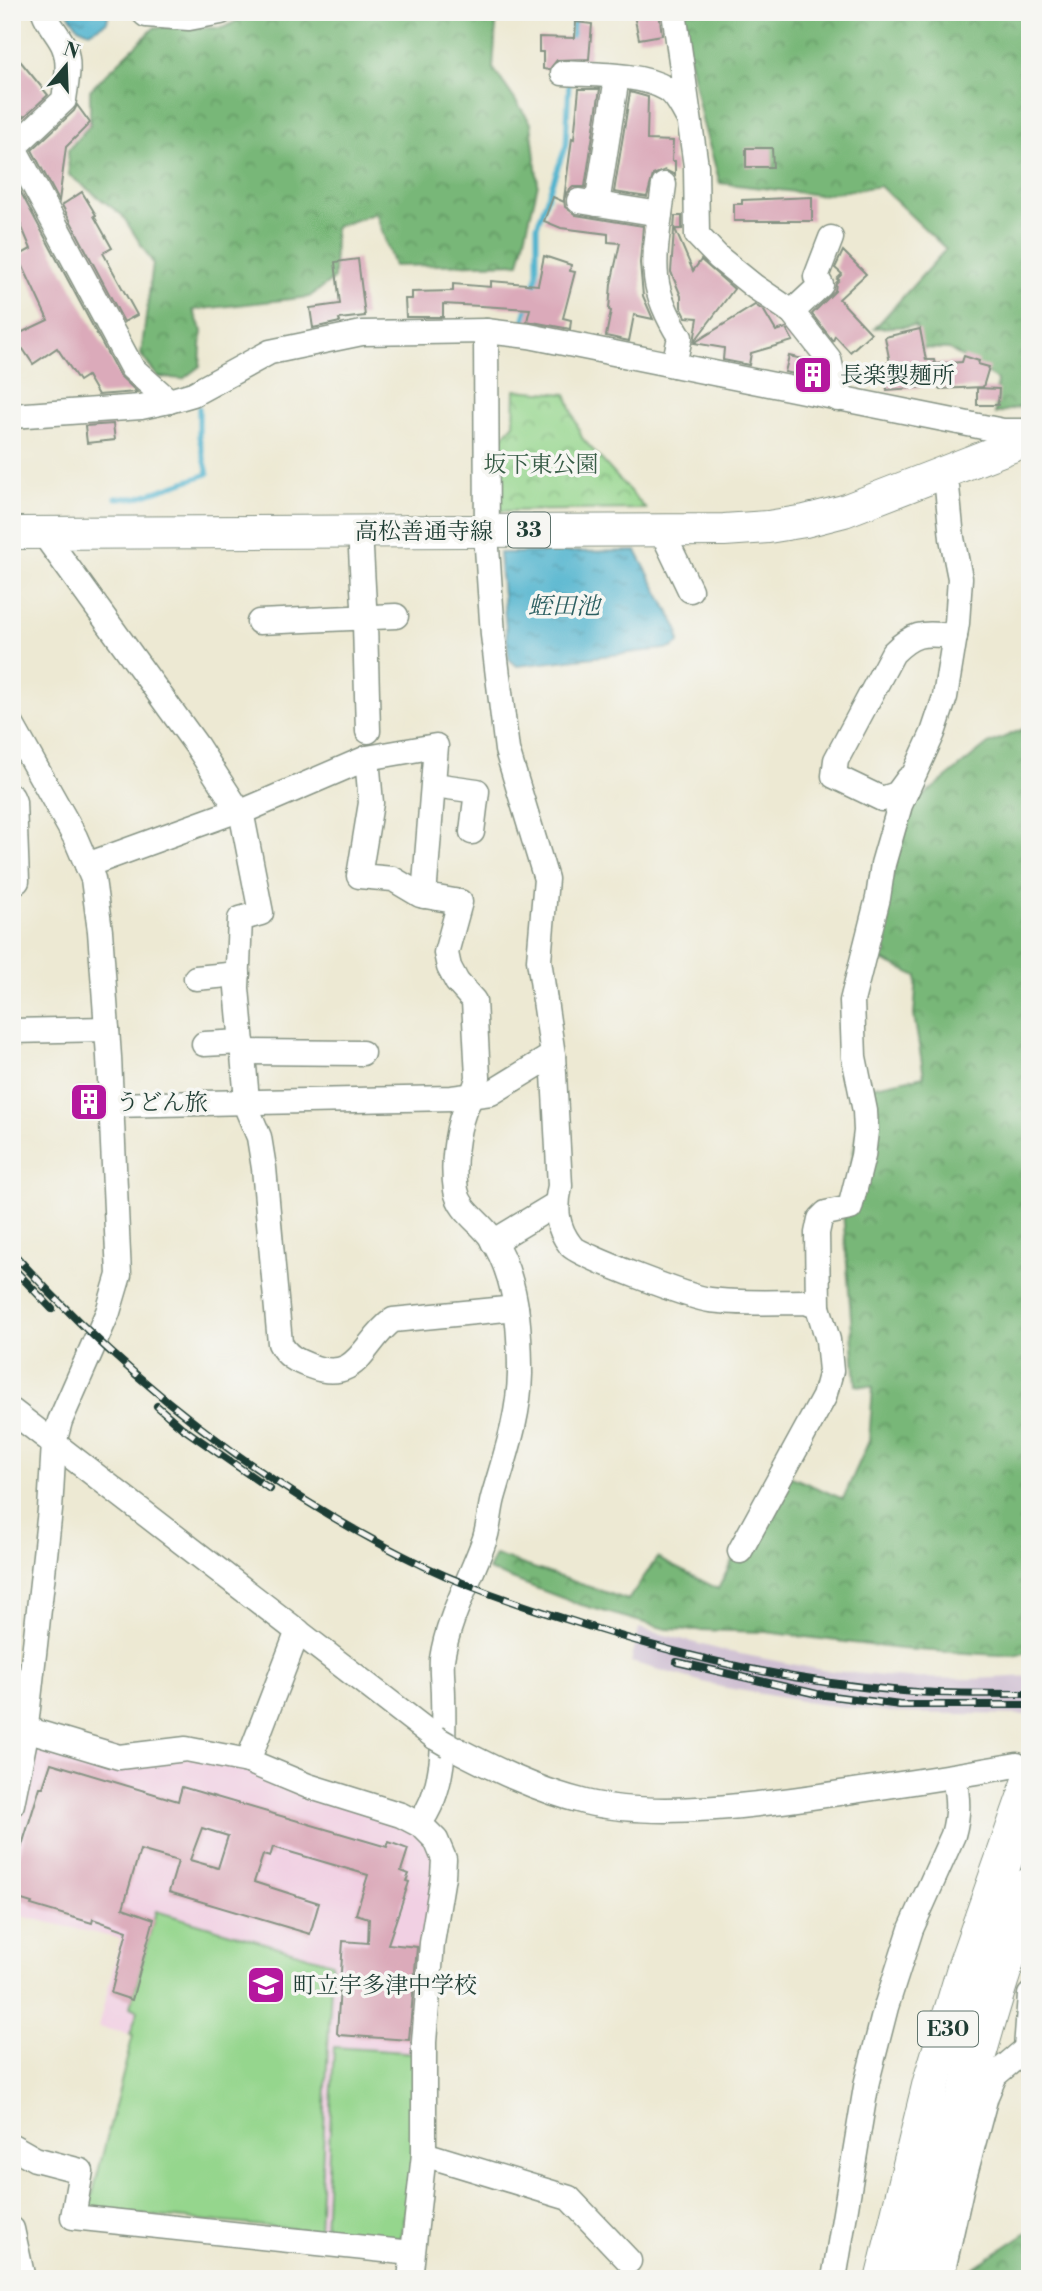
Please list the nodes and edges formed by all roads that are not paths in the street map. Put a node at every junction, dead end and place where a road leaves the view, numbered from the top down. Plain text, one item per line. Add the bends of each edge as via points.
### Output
1 (44, 12) edge
2 (221, 12) edge
3 (674, 12) edge
4 (152, 13) edge
5 (563, 73) dead end
6 (615, 90) dead end
7 (691, 122) junction
8 (13, 149) edge
9 (664, 185) dead end
10 (660, 214) junction
11 (831, 239) dead end
12 (792, 312) junction
13 (486, 331) junction
14 (674, 365) junction
15 (838, 399) junction
16 (169, 401) junction
17 (12, 416) edge
18 (1030, 431) edge
19 (1030, 439) edge
20 (940, 475) junction
21 (486, 530) junction
22 (666, 530) junction
23 (360, 531) junction
24 (28, 533) edge
25 (690, 590) dead end
26 (396, 616) dead end
27 (365, 617) junction
28 (259, 622) dead end
29 (955, 636) junction
30 (12, 725) edge
31 (368, 731) dead end
32 (20, 754) edge
33 (367, 758) junction
34 (919, 765) junction
35 (434, 785) junction
36 (12, 797) edge
37 (239, 811) junction
38 (472, 832) dead end
39 (88, 865) junction
40 (17, 881) dead end
41 (424, 896) junction
42 (238, 974) junction
43 (196, 978) dead end
44 (107, 1029) junction
45 (12, 1031) edge
46 (204, 1044) dead end
47 (242, 1047) junction
48 (362, 1054) dead end
49 (554, 1055) junction
50 (472, 1095) junction
51 (247, 1103) junction
52 (111, 1105) junction
53 (556, 1204) junction
54 (493, 1242) junction
55 (818, 1307) junction
56 (516, 1308) junction
57 (12, 1410) edge
58 (54, 1443) junction
59 (740, 1551) dead end
60 (298, 1632) junction
61 (12, 1707) edge
62 (26, 1729) junction
63 (248, 1761) junction
64 (1023, 1775) edge
65 (954, 1777) junction
66 (12, 1804) edge
67 (419, 1824) junction
68 (1030, 1886) edge
69 (1030, 1995) edge
70 (1028, 2054) edge
71 (12, 2146) edge
72 (424, 2154) junction
73 (12, 2229) edge
74 (412, 2253) junction
75 (629, 2260) dead end
76 (23, 2279) edge
77 (410, 2279) edge
78 (834, 2279) edge
79 (884, 2279) edge
80 (920, 2279) edge
81 (941, 2279) edge

1 - 8 street via 64,46 68,65 64,100
2 - 4 street via 189,18
3 - 7 street
5 - 7 street via 646,81 668,89
6 - 10 street via 588,202
7 - 12 street via 697,235 719,258
8 - 16 street via 132,368
9 - 10 street
10 - 14 street via 654,263 667,317 680,337
11 - 12 street via 816,277 821,285
12 - 15 street via 829,359
13 - 14 street via 530,335
13 - 16 street via 362,333 306,343 270,352 193,394
13 - 21 street
14 - 15 street
15 - 18 street via 1003,431
16 - 17 street
19 - 20 main road, 高松善通寺線 / 33
20 - 22 main road, 高松善通寺線 / 33 via 805,521
20 - 29 street via 947,486 960,578
21 - 22 main road, 高松善通寺線 / 33
21 - 23 main road, 高松善通寺線 / 33
21 - 49 street via 507,750 546,879 539,960
22 - 25 street
23 - 24 main road, 高松善通寺線 / 33
23 - 27 street
24 - 37 street via 197,746
26 - 27 street
27 - 28 street
27 - 31 street
29 - 34 street via 945,697
29 - 34 street via 924,634 908,639 893,653 836,760 834,776 883,799 897,794
30 - 32 street
32 - 39 street via 75,837
33 - 35 street via 436,746
33 - 37 street
33 - 41 street via 371,803 359,876 393,879
34 - 55 street via 900,805 883,864 852,1001 854,1057 866,1130 850,1208 826,1213 820,1219
35 - 38 street via 477,791
35 - 41 street
36 - 40 street
37 - 39 street
37 - 42 street via 261,913 240,919
39 - 44 street via 100,931
41 - 50 street via 460,902 446,953 457,982 474,1001 478,1077
42 - 43 street
42 - 47 street
44 - 45 street
44 - 52 street
46 - 47 street
47 - 48 street via 329,1044
47 - 51 street
49 - 50 street via 491,1093
49 - 53 street via 560,1186
50 - 51 street
50 - 54 street via 459,1135 456,1193
51 - 52 street
51 - 56 street via 264,1168 284,1352 332,1371 356,1363 393,1320
52 - 58 street via 119,1275
53 - 54 street
53 - 55 street via 558,1223 572,1248 645,1279 709,1300 806,1302
54 - 56 street via 510,1278
55 - 59 street via 831,1371 824,1397
56 - 67 street via 520,1373 512,1438 484,1542 447,1640 442,1661 440,1779
57 - 58 street
58 - 60 street
58 - 62 street
60 - 63 street
60 - 65 street via 442,1741 500,1772 587,1803 638,1808 751,1805
61 - 62 street
62 - 63 street via 119,1757 186,1749
62 - 66 street
63 - 67 street
64 - 65 street
64 - 79 highway, E30 via 943,2046
65 - 78 street via 957,1821 911,1929 867,2081
67 - 72 street via 436,1840 444,1859 424,2042
68 - 80 highway, E30 via 964,2093
69 - 70 street
70 - 81 street via 995,2076 986,2096
71 - 74 street via 35,2159 81,2171 73,2217
72 - 74 street
72 - 75 street via 569,2198
73 - 76 street
74 - 77 street

